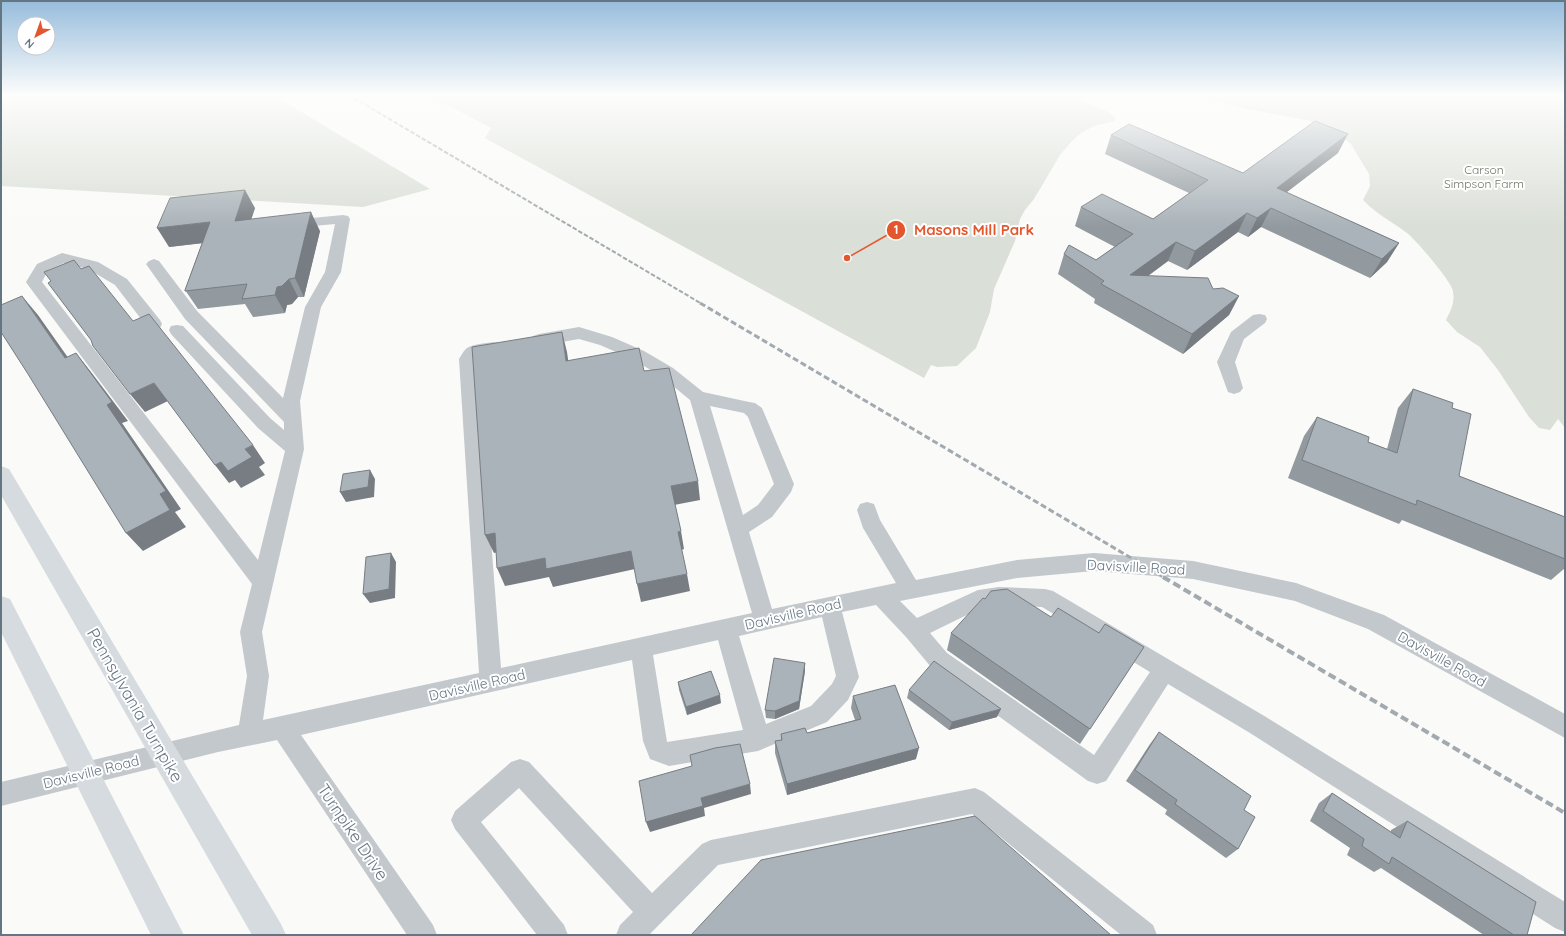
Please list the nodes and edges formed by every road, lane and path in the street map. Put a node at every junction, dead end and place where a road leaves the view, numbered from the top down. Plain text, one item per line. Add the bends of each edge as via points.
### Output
1 (276, 226) edge
2 (154, 264) dead end
3 (1259, 319) dead end
4 (154, 324) edge
5 (177, 330) dead end
6 (1234, 388) dead end
7 (698, 397) junction
8 (293, 420) junction
9 (295, 449) junction
10 (1, 475) edge
11 (867, 510) dead end
12 (738, 529) junction
13 (263, 583) junction
14 (911, 590) junction
15 (880, 596) junction
16 (830, 606) junction
17 (1, 607) edge
18 (765, 620) junction
19 (726, 629) junction
20 (914, 630) junction
21 (641, 648) junction
22 (1164, 669) junction
23 (491, 681) junction
24 (1565, 727) edge
25 (282, 728) junction
26 (249, 734) junction
27 (758, 739) junction
28 (1, 794) edge
29 (652, 913) junction
30 (1565, 918) edge
31 (168, 935) edge
32 (270, 935) edge
33 (423, 935) edge
34 (554, 935) edge
35 (630, 935) edge
36 (1143, 935) edge

1 - 8 street via 343,219 333,272 313,307 291,401
2 - 8 street via 191,315
3 - 6 street via 1237,336 1226,362
4 - 13 street via 121,282 94,265 62,258 42,267 34,282
5 - 9 street via 264,423
7 - 12 street
7 - 12 street via 749,408 756,413 784,484 765,510
7 - 23 street via 667,372 638,355 579,333 473,352 468,359
8 - 9 street
9 - 13 street
10 - 32 highway, Pennsylvania Turnpike
11 - 14 street via 870,522
12 - 18 street
13 - 26 street via 251,632 258,676
14 - 15 street, Davisville Road
14 - 24 street, Davisville Road via 1017,569 1094,562 1193,570 1296,592 1376,622
15 - 16 street, Davisville Road
15 - 20 street
16 - 18 street, Davisville Road
16 - 27 street via 848,677 840,692 819,714
17 - 31 highway
18 - 19 street, Davisville Road
19 - 21 street, Davisville Road
19 - 27 street
20 - 22 street via 978,599 999,596 1045,598
20 - 22 street via 939,660 1097,772
21 - 23 street, Davisville Road
21 - 27 street via 655,741 659,750 670,754
22 - 30 street via 1258,725
23 - 25 street, Davisville Road
25 - 26 street, Davisville Road
25 - 33 street, Turnpike Drive
26 - 28 street, Davisville Road
29 - 34 street via 520,771 464,820
29 - 35 street
29 - 36 street via 711,853 975,801

